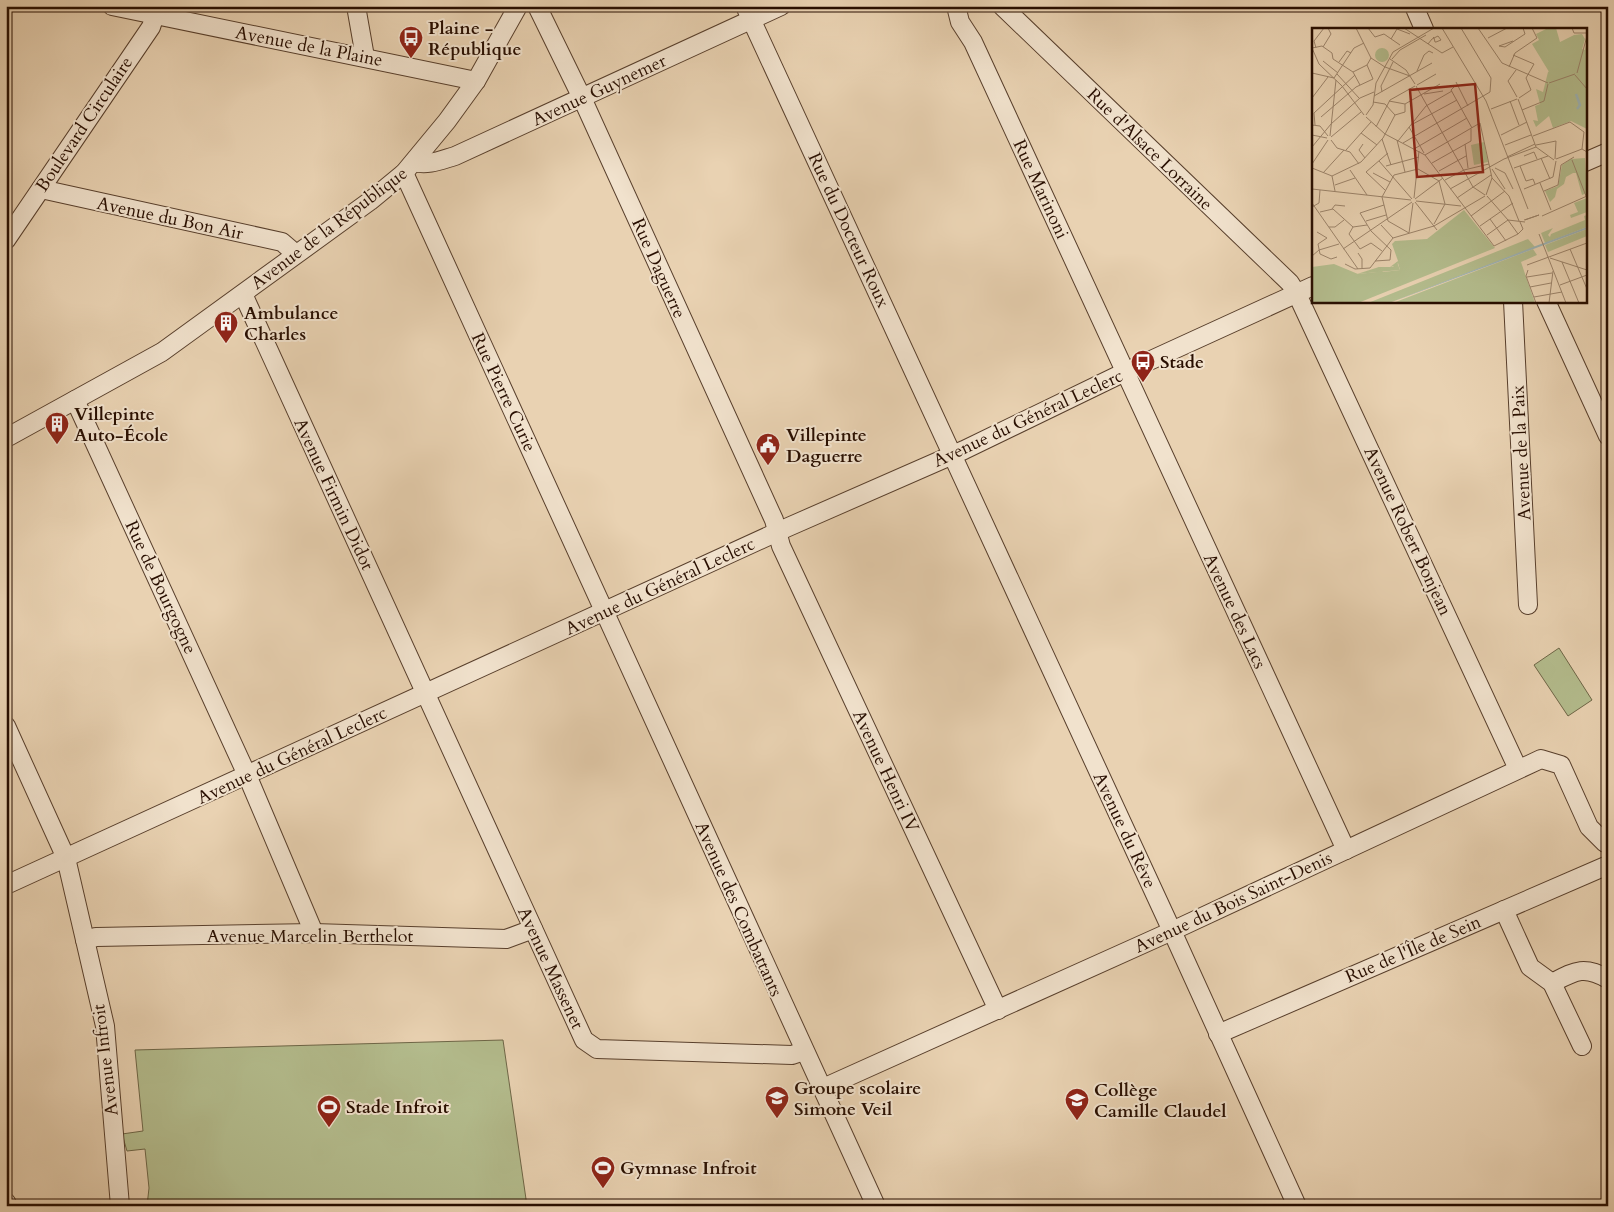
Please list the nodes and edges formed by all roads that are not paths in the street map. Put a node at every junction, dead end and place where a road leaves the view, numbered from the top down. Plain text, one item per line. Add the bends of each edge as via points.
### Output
1 (112, 6) edge
2 (356, 6) edge
3 (518, 6) edge
4 (537, 6) edge
5 (781, 6) edge
6 (956, 6) edge
7 (1002, 6) edge
8 (1414, 6) edge
9 (155, 11) edge
10 (748, 13) edge
11 (1424, 28) edge
12 (365, 57) junction
13 (476, 81) junction
14 (582, 98) junction
15 (1608, 152) edge
16 (1586, 162) edge
17 (409, 167) junction
18 (41, 189) junction
19 (6, 240) edge
20 (296, 254) junction
21 (1305, 290) edge
22 (243, 294) junction
23 (1513, 302) edge
24 (1546, 302) edge
25 (1125, 372) junction
26 (75, 400) junction
27 (1608, 436) edge
28 (6, 438) edge
29 (952, 455) junction
30 (777, 532) junction
31 (1528, 605) dead end
32 (604, 611) junction
33 (426, 693) junction
34 (6, 726) edge
35 (1518, 769) junction
36 (247, 775) junction
37 (1606, 843) dead end
38 (1346, 850) junction
39 (66, 858) junction
40 (1608, 865) edge
41 (6, 885) edge
42 (1504, 910) junction
43 (533, 929) junction
44 (1172, 931) junction
45 (314, 933) junction
46 (85, 940) junction
47 (1608, 979) edge
48 (1552, 982) junction
49 (998, 1010) junction
50 (1218, 1034) junction
51 (1582, 1046) dead end
52 (804, 1051) junction
53 (822, 1088) junction
54 (6, 1202) edge
55 (8, 1206) edge
56 (120, 1206) edge
57 (876, 1206) edge
58 (1296, 1206) edge

1 - 9 street, Avenue de la Plaine
2 - 12 street
3 - 13 street, Avenue de la République
4 - 14 street, Rue Daguerre
5 - 10 street, Avenue Guynemer
6 - 25 street, Rue Marinoni via 960,22 974,42
7 - 21 street, Rue d'Alsace Lorraine via 1290,283
8 - 11 street
9 - 12 street, Avenue de la Plaine
9 - 18 street, Boulevard Circulaire via 151,27
10 - 14 street, Avenue Guynemer
10 - 29 street, Rue du Docteur Roux
12 - 13 street, Avenue de la Plaine
13 - 17 street, Avenue de la République
14 - 17 street, Avenue Guynemer via 455,156
14 - 30 street, Rue Daguerre
15 - 16 street
17 - 20 street, Avenue de la République via 370,201
17 - 32 street, Rue Pierre Curie
18 - 19 street, Boulevard Circulaire
18 - 20 street, Avenue du Bon Air via 282,242
20 - 22 street, Avenue de la République
21 - 25 street, Avenue du Général Leclerc
21 - 35 street, Avenue Robert Bonjean
22 - 26 street, Avenue de la République via 162,352
22 - 33 street, Avenue Firmin Didot
23 - 31 street, Avenue de la Paix
24 - 27 street
25 - 29 street, Avenue du Général Leclerc
25 - 38 street, Avenue des Lacs
26 - 28 street, Avenue de la République
26 - 36 street, Rue de Bourgogne
29 - 30 street, Avenue du Général Leclerc
29 - 44 street, Avenue du Rêve
30 - 32 street, Avenue du Général Leclerc
30 - 49 street, Avenue Henri IV
32 - 33 street, Avenue du Général Leclerc
32 - 52 street, Avenue des Combattants
33 - 36 street, Avenue du Général Leclerc
33 - 43 street, Avenue Massenet
34 - 39 street, Avenue Infroit
35 - 37 street, Avenue du Bois Saint-Denis via 1541,759 1561,765 1589,827
35 - 38 street, Avenue du Bois Saint-Denis
36 - 39 street, Avenue du Général Leclerc
36 - 45 street, Rue de Bourgogne
38 - 44 street, Avenue du Bois Saint-Denis
39 - 41 street, Avenue du Général Leclerc
39 - 46 street, Avenue Infroit
40 - 42 street, Rue de l'Île de Sein
42 - 48 street via 1530,967
42 - 50 street, Rue de l'Île de Sein
43 - 45 street, Avenue Marcelin Berthelot via 506,939
43 - 52 street, Avenue Massenet via 584,1040 597,1049 792,1055
44 - 49 street, Avenue du Bois Saint-Denis
44 - 50 street, Avenue du Rêve
45 - 46 street, Avenue Marcelin Berthelot via 96,937
46 - 56 street, Avenue Infroit via 104,1026
47 - 48 street via 1595,971 1575,971
48 - 51 street
49 - 53 street, Avenue du Bois Saint-Denis
50 - 58 street, Avenue du Rêve
52 - 53 street, Avenue des Combattants
53 - 57 street, Avenue des Combattants
54 - 55 street

